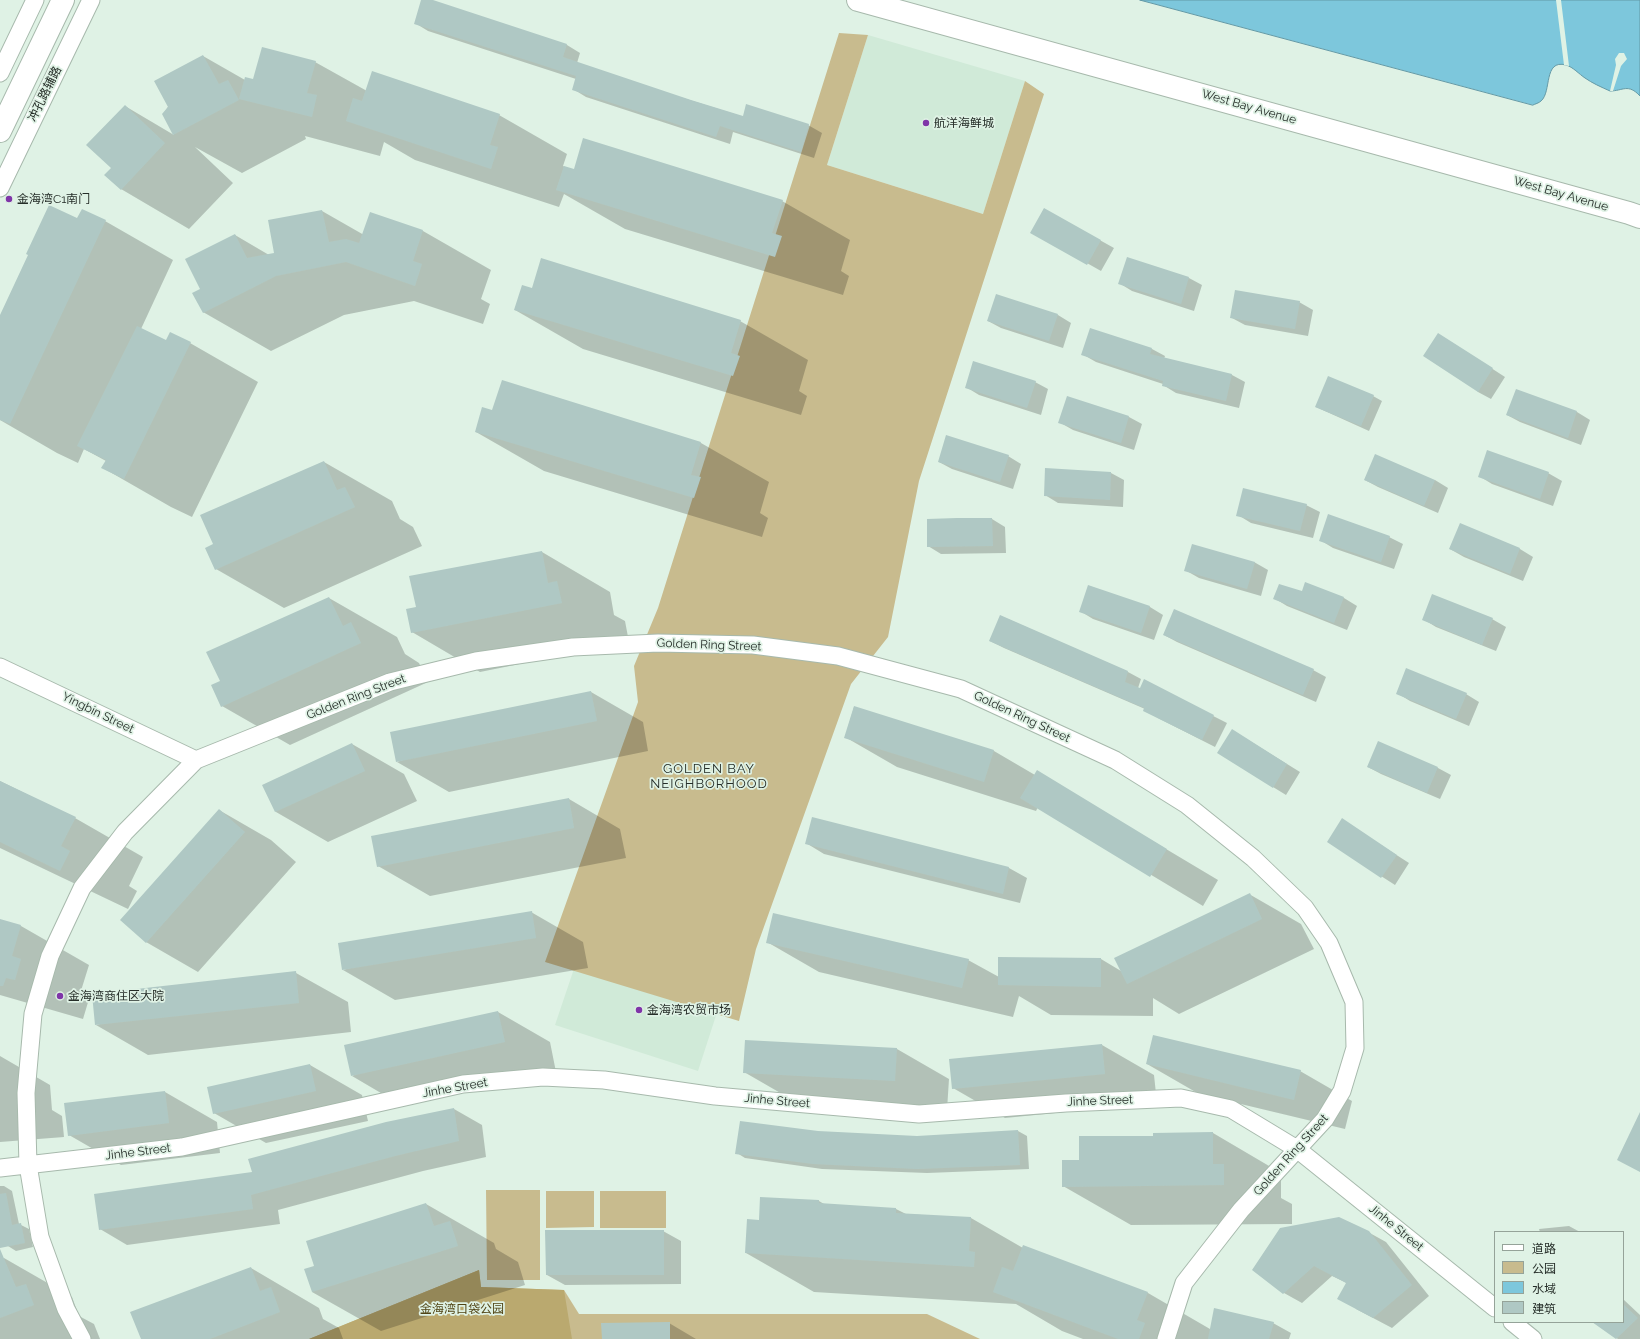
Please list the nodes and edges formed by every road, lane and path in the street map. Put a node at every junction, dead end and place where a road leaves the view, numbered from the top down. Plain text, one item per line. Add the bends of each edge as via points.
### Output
1 (35, 0) edge
2 (63, 0) edge
3 (91, 0) edge
4 (858, 0) edge
5 (0, 73) edge
6 (0, 131) edge
7 (0, 188) edge
8 (1640, 217) edge
9 (0, 667) edge
10 (196, 760) junction
11 (1296, 1149) junction
12 (28, 1165) junction
13 (0, 1168) edge
14 (1494, 1307) edge
15 (1513, 1323) edge
16 (82, 1339) edge
17 (1166, 1339) edge
18 (1534, 1339) edge

1 - 5 street
2 - 6 main road
3 - 7 street, 冲孔路辅路
4 - 8 main road, West Bay Avenue
9 - 10 street, Yingbin Street
10 - 11 street, Golden Ring Street via 390,682 476,661 573,647 658,643 753,645 838,656 961,689 1115,760 1187,805 1254,858 1305,908 1329,943 1354,1002 1355,1048 1342,1091 1325,1119
10 - 12 street, Golden Ring Street via 125,832 82,888 50,956 33,1014 26,1093
11 - 12 street, Jinhe Street via 1231,1109 1181,1098 1066,1103 919,1114 715,1096 604,1080 543,1076 463,1084 182,1147
11 - 14 street, Jinhe Street
11 - 17 street, Golden Ring Street via 1241,1210 1184,1283
12 - 13 street, Jinhe Street
12 - 16 street, Golden Ring Street via 40,1237 66,1309
15 - 18 street

